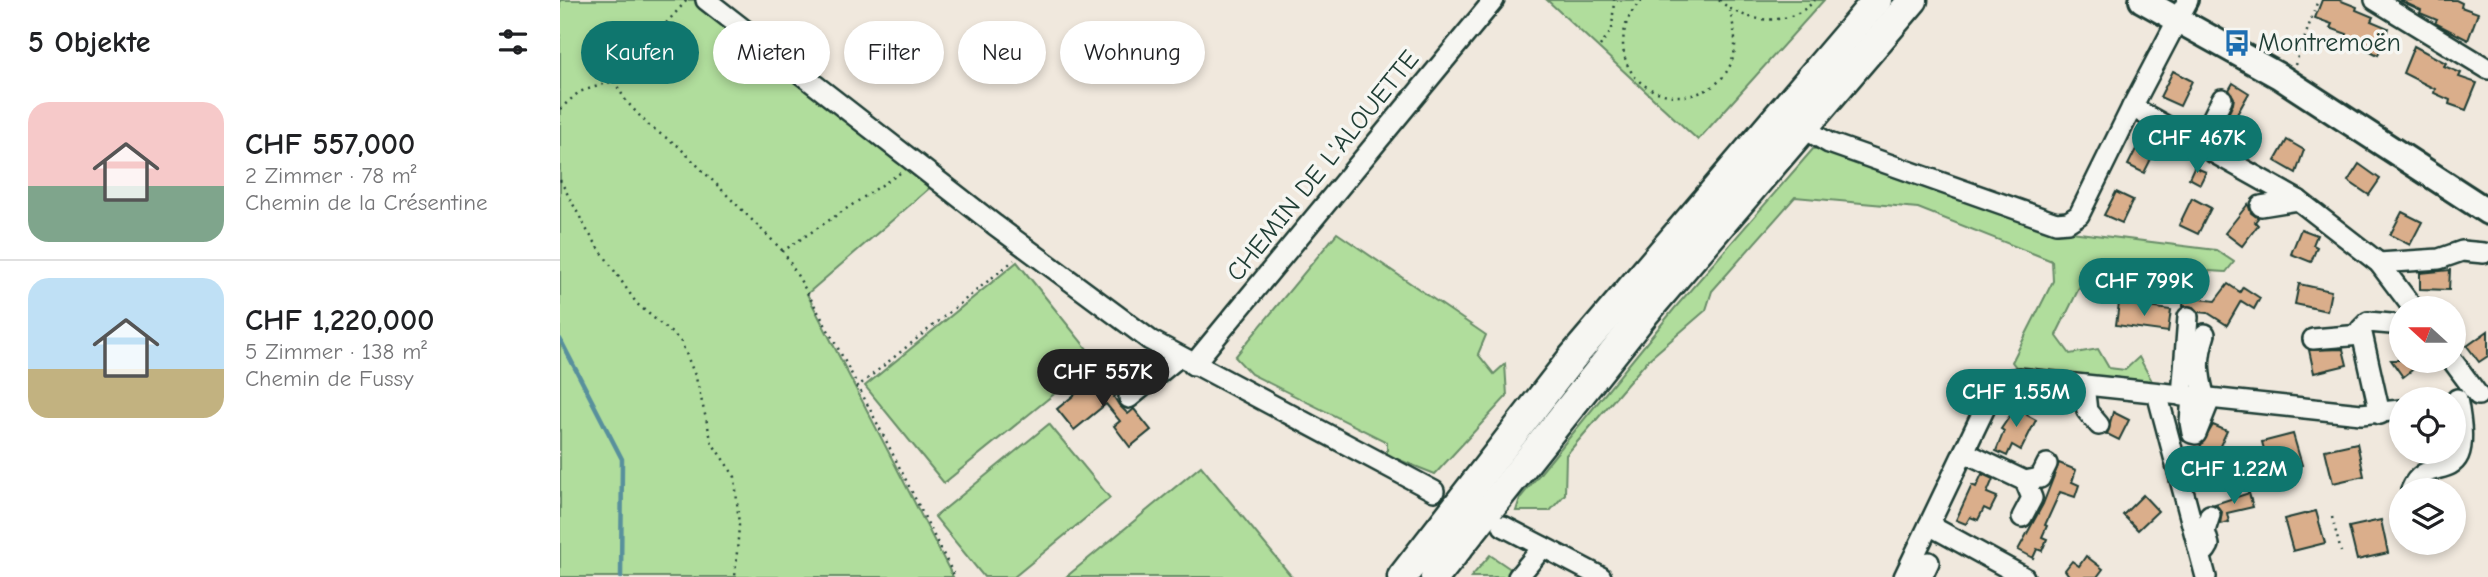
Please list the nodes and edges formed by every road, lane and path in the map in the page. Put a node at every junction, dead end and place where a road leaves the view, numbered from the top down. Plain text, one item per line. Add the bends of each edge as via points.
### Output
1 (687, 0) edge
2 (706, 0) edge
3 (1494, 0) edge
4 (1614, 0) edge
5 (1642, 0) edge
6 (1719, 0) edge
7 (1815, 0) edge
8 (1877, 0) edge
9 (1913, 0) edge
10 (2143, 0) edge
11 (2318, 0) edge
12 (2375, 0) edge
13 (2182, 9) edge
14 (1730, 11) junction
15 (668, 21) edge
16 (1600, 46) dead end
17 (2295, 65) dead end
18 (2488, 69) edge
19 (602, 84) edge
20 (616, 84) edge
21 (2222, 99) dead end
22 (2132, 107) junction
23 (560, 109) edge
24 (1804, 128) junction
25 (2199, 145) junction
26 (911, 160) junction
27 (560, 180) edge
28 (2298, 200) junction
29 (2261, 206) dead end
30 (2488, 212) edge
31 (1027, 249) junction
32 (783, 251) junction
33 (2484, 253) dead end
34 (2379, 263) junction
35 (2404, 296) edge
36 (2188, 317) dead end
37 (2389, 324) edge
38 (2206, 334) dead end
39 (2361, 335) junction
40 (2313, 339) dead end
41 (1186, 361) junction
42 (2464, 373) edge
43 (2084, 385) junction
44 (856, 388) junction
45 (2157, 393) junction
46 (2483, 394) edge
47 (2197, 397) junction
48 (1129, 398) dead end
49 (2389, 412) edge
50 (2380, 414) junction
51 (2099, 425) dead end
52 (1964, 452) junction
53 (2047, 464) dead end
54 (2454, 464) edge
55 (2419, 478) edge
56 (2025, 481) junction
57 (1434, 491) dead end
58 (2210, 515) dead end
59 (2022, 517) dead end
60 (2332, 517) dead end
61 (1929, 525) junction
62 (1503, 526) dead end
63 (1543, 547) junction
64 (2341, 552) dead end
65 (2204, 568) edge
66 (734, 577) edge
67 (955, 577) edge
68 (1402, 577) edge
69 (1435, 577) edge
70 (1518, 577) edge
71 (1601, 577) edge
72 (1904, 577) edge
73 (2024, 577) edge

1 - 15 path
2 - 26 street
3 - 41 street, CHEMIN DE L'ALOUETTE
4 - 16 path via 1612,29
5 - 14 path via 1627,19 1623,52 1631,71 1645,86 1679,98 1713,85 1729,67 1734,51
6 - 14 path
7 - 14 path via 1791,16 1768,20
8 - 68 highway via 1572,358
9 - 24 highway
10 - 13 main road
11 - 17 path
12 - 18 street
13 - 22 street
13 - 30 main road
19 - 23 path via 579,92
20 - 32 path via 650,127 677,145
21 - 25 street
22 - 24 street via 2079,215 2056,223 1829,143
22 - 25 street
24 - 69 highway via 1593,375
25 - 28 street
26 - 31 street
26 - 32 path via 890,181
27 - 66 path via 588,232 637,304 680,340 685,351 712,443 735,477 740,526
28 - 29 street
28 - 34 street
31 - 41 street via 1150,340
31 - 44 path
32 - 44 path via 831,332
33 - 34 street via 2462,251 2440,259
34 - 35 street
36 - 47 street
37 - 39 street via 2368,322
38 - 47 street via 2198,354
39 - 40 street
39 - 50 street
41 - 48 street, CHEMIN DE L'ALOUETTE
41 - 57 street
42 - 46 street
43 - 45 street
43 - 51 street via 2087,411
43 - 52 street via 2003,381 1993,391
44 - 67 path
45 - 47 street
45 - 65 street
47 - 50 street
49 - 50 street
52 - 56 street
52 - 61 street
53 - 56 street via 2040,478
54 - 55 street
56 - 59 street via 2032,498
58 - 65 street
60 - 64 path
61 - 72 street
61 - 73 street
62 - 63 street
63 - 70 street
63 - 71 street

